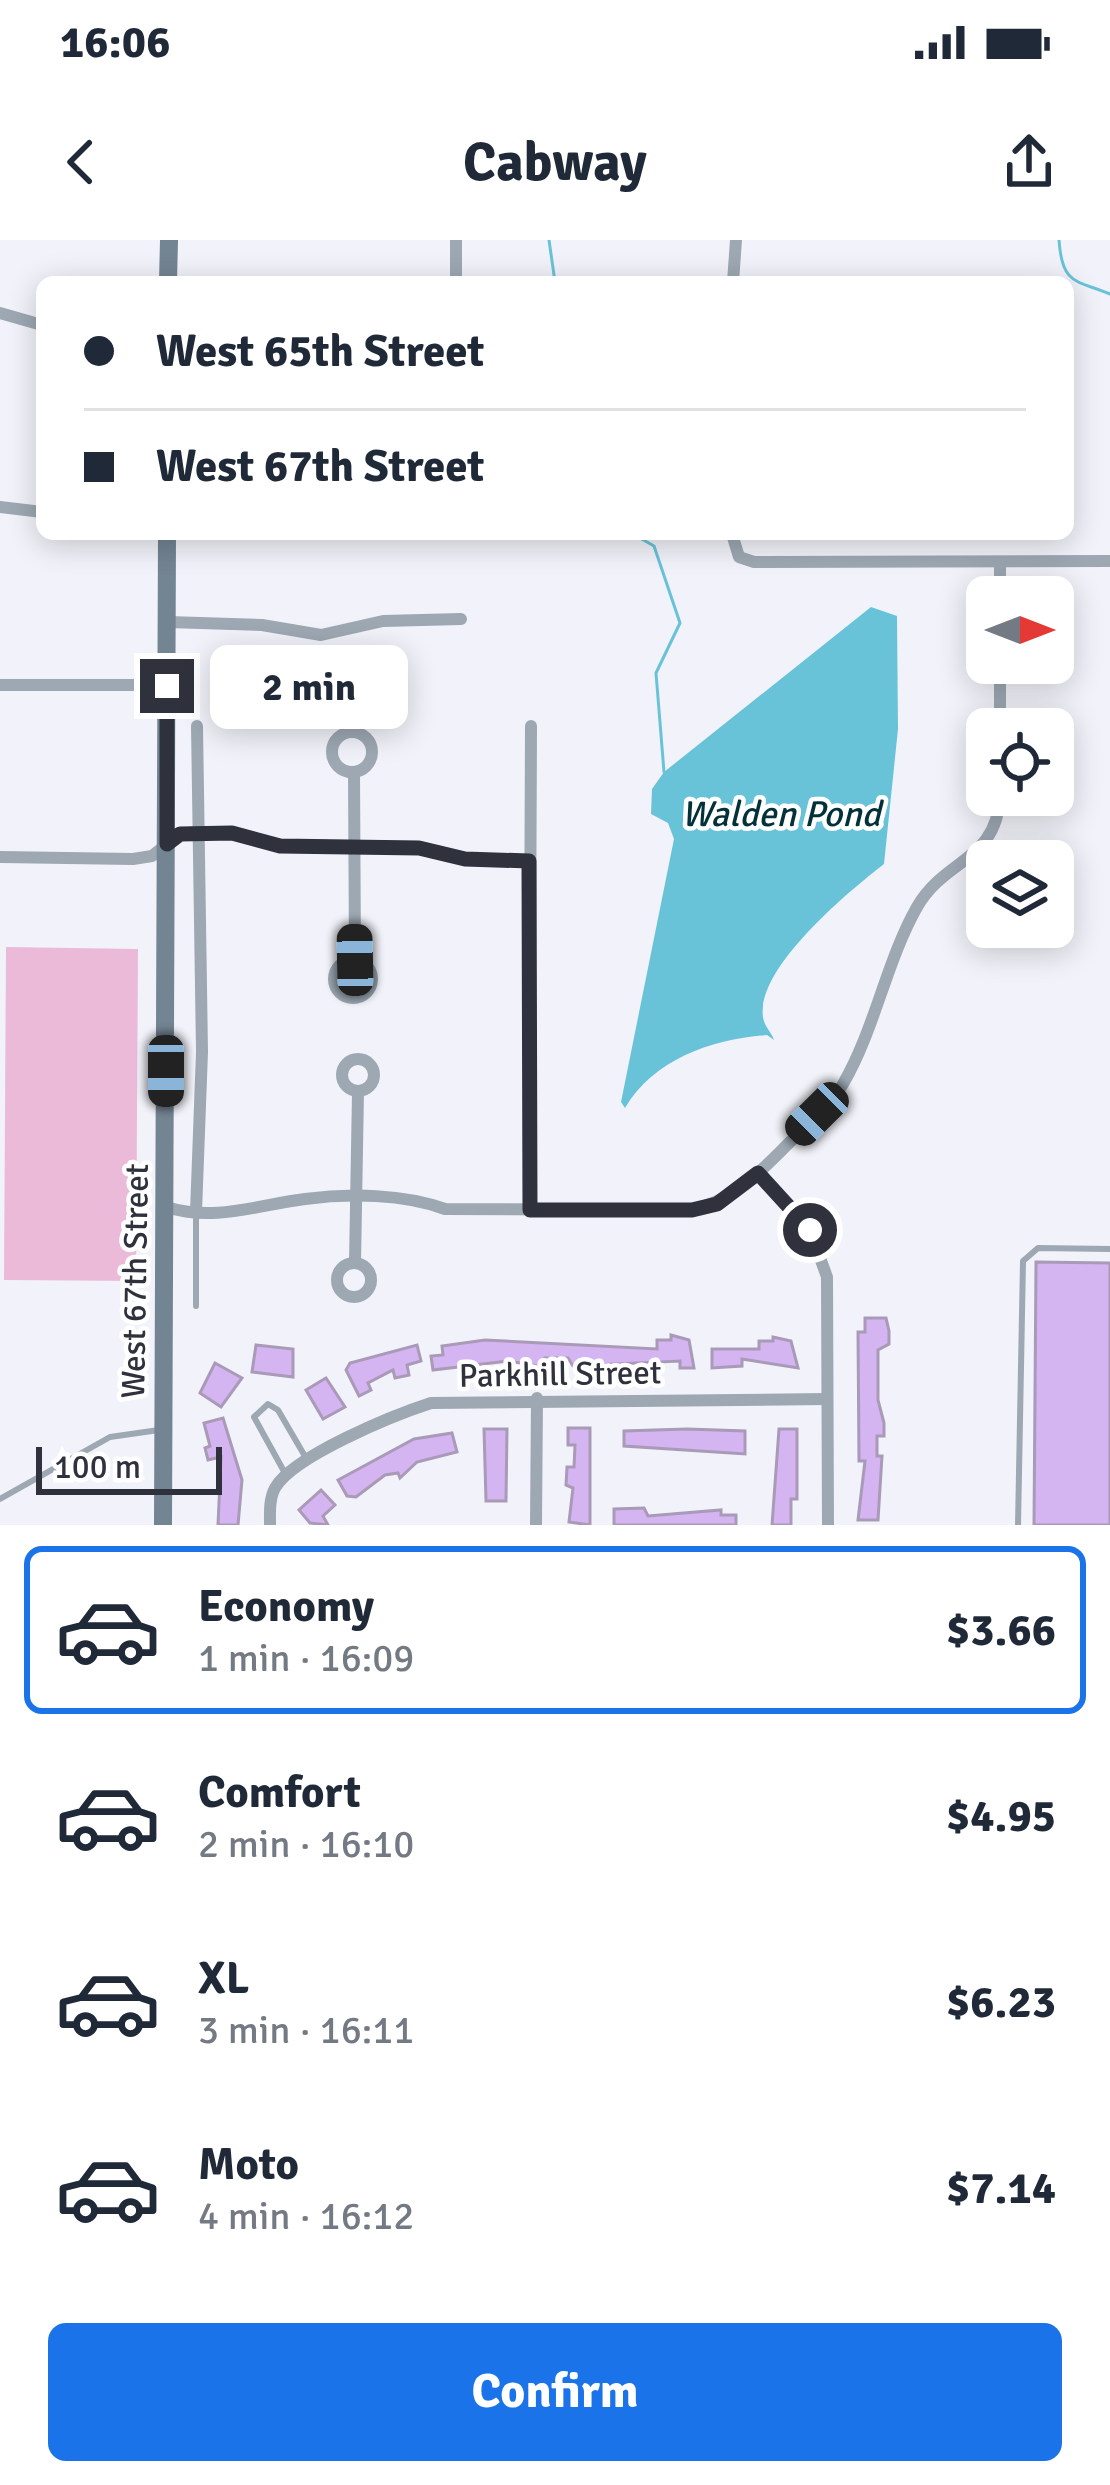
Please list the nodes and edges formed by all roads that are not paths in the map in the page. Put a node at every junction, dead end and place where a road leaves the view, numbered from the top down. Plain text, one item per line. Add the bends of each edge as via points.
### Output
1 (169, 240) edge
2 (456, 240) edge
3 (736, 240) edge
4 (168, 276) edge
5 (456, 276) edge
6 (733, 276) edge
7 (0, 313) edge
8 (36, 323) edge
9 (0, 508) edge
10 (36, 511) edge
11 (167, 540) edge
12 (734, 540) edge
13 (1110, 561) edge
14 (1000, 562) junction
15 (1000, 576) edge
16 (461, 619) dead end
17 (168, 622) junction
18 (0, 685) edge
19 (167, 686) junction
20 (197, 726) dead end
21 (531, 726) dead end
22 (354, 772) dead end
23 (996, 816) edge
24 (994, 830) junction
25 (197, 832) junction
26 (1006, 840) dead end
27 (167, 844) junction
28 (352, 847) junction
29 (0, 857) edge
30 (529, 861) junction
31 (355, 960) dead end
32 (358, 1092) dead end
33 (758, 1173) junction
34 (355, 1198) junction
35 (166, 1207) junction
36 (530, 1210) junction
37 (196, 1212) junction
38 (1110, 1249) edge
39 (355, 1264) dead end
40 (196, 1306) dead end
41 (537, 1398) junction
42 (827, 1399) junction
43 (163, 1430) junction
44 (308, 1462) junction
45 (286, 1475) junction
46 (0, 1499) edge
47 (163, 1525) edge
48 (270, 1525) edge
49 (536, 1525) edge
50 (828, 1525) edge
51 (1018, 1525) edge

1 - 4 street
2 - 5 street
3 - 6 street
7 - 8 street
9 - 10 street
11 - 17 street, West 67th Street
12 - 14 street via 739,557
13 - 14 street
14 - 15 street
16 - 17 street via 383,621 321,635
17 - 19 street, West 67th Street
18 - 19 street
19 - 27 street, West 67th Street
20 - 25 street, West 67th Street
21 - 30 street
22 - 28 street
23 - 24 street
24 - 26 street
24 - 33 street via 917,907 844,1083
25 - 27 street
25 - 28 street
25 - 37 street, West 67th Street
27 - 29 street via 133,859
27 - 35 street, West 67th Street
28 - 30 street
28 - 31 street
30 - 36 street
32 - 34 street
33 - 36 street via 717,1204 692,1210
33 - 42 street via 820,1248
34 - 36 street
34 - 37 street
34 - 39 street
35 - 37 street
35 - 43 street, West 67th Street
37 - 40 lane
38 - 51 lane via 1038,1248 1023,1261
41 - 42 street, Parkhill Street
41 - 44 street, Parkhill Street via 431,1403
41 - 49 street
42 - 50 street
43 - 46 lane via 110,1437
43 - 47 street, West 67th Street
44 - 45 street, Parkhill Street
44 - 45 lane via 278,1410 263,1405 255,1421
45 - 48 street via 275,1488

